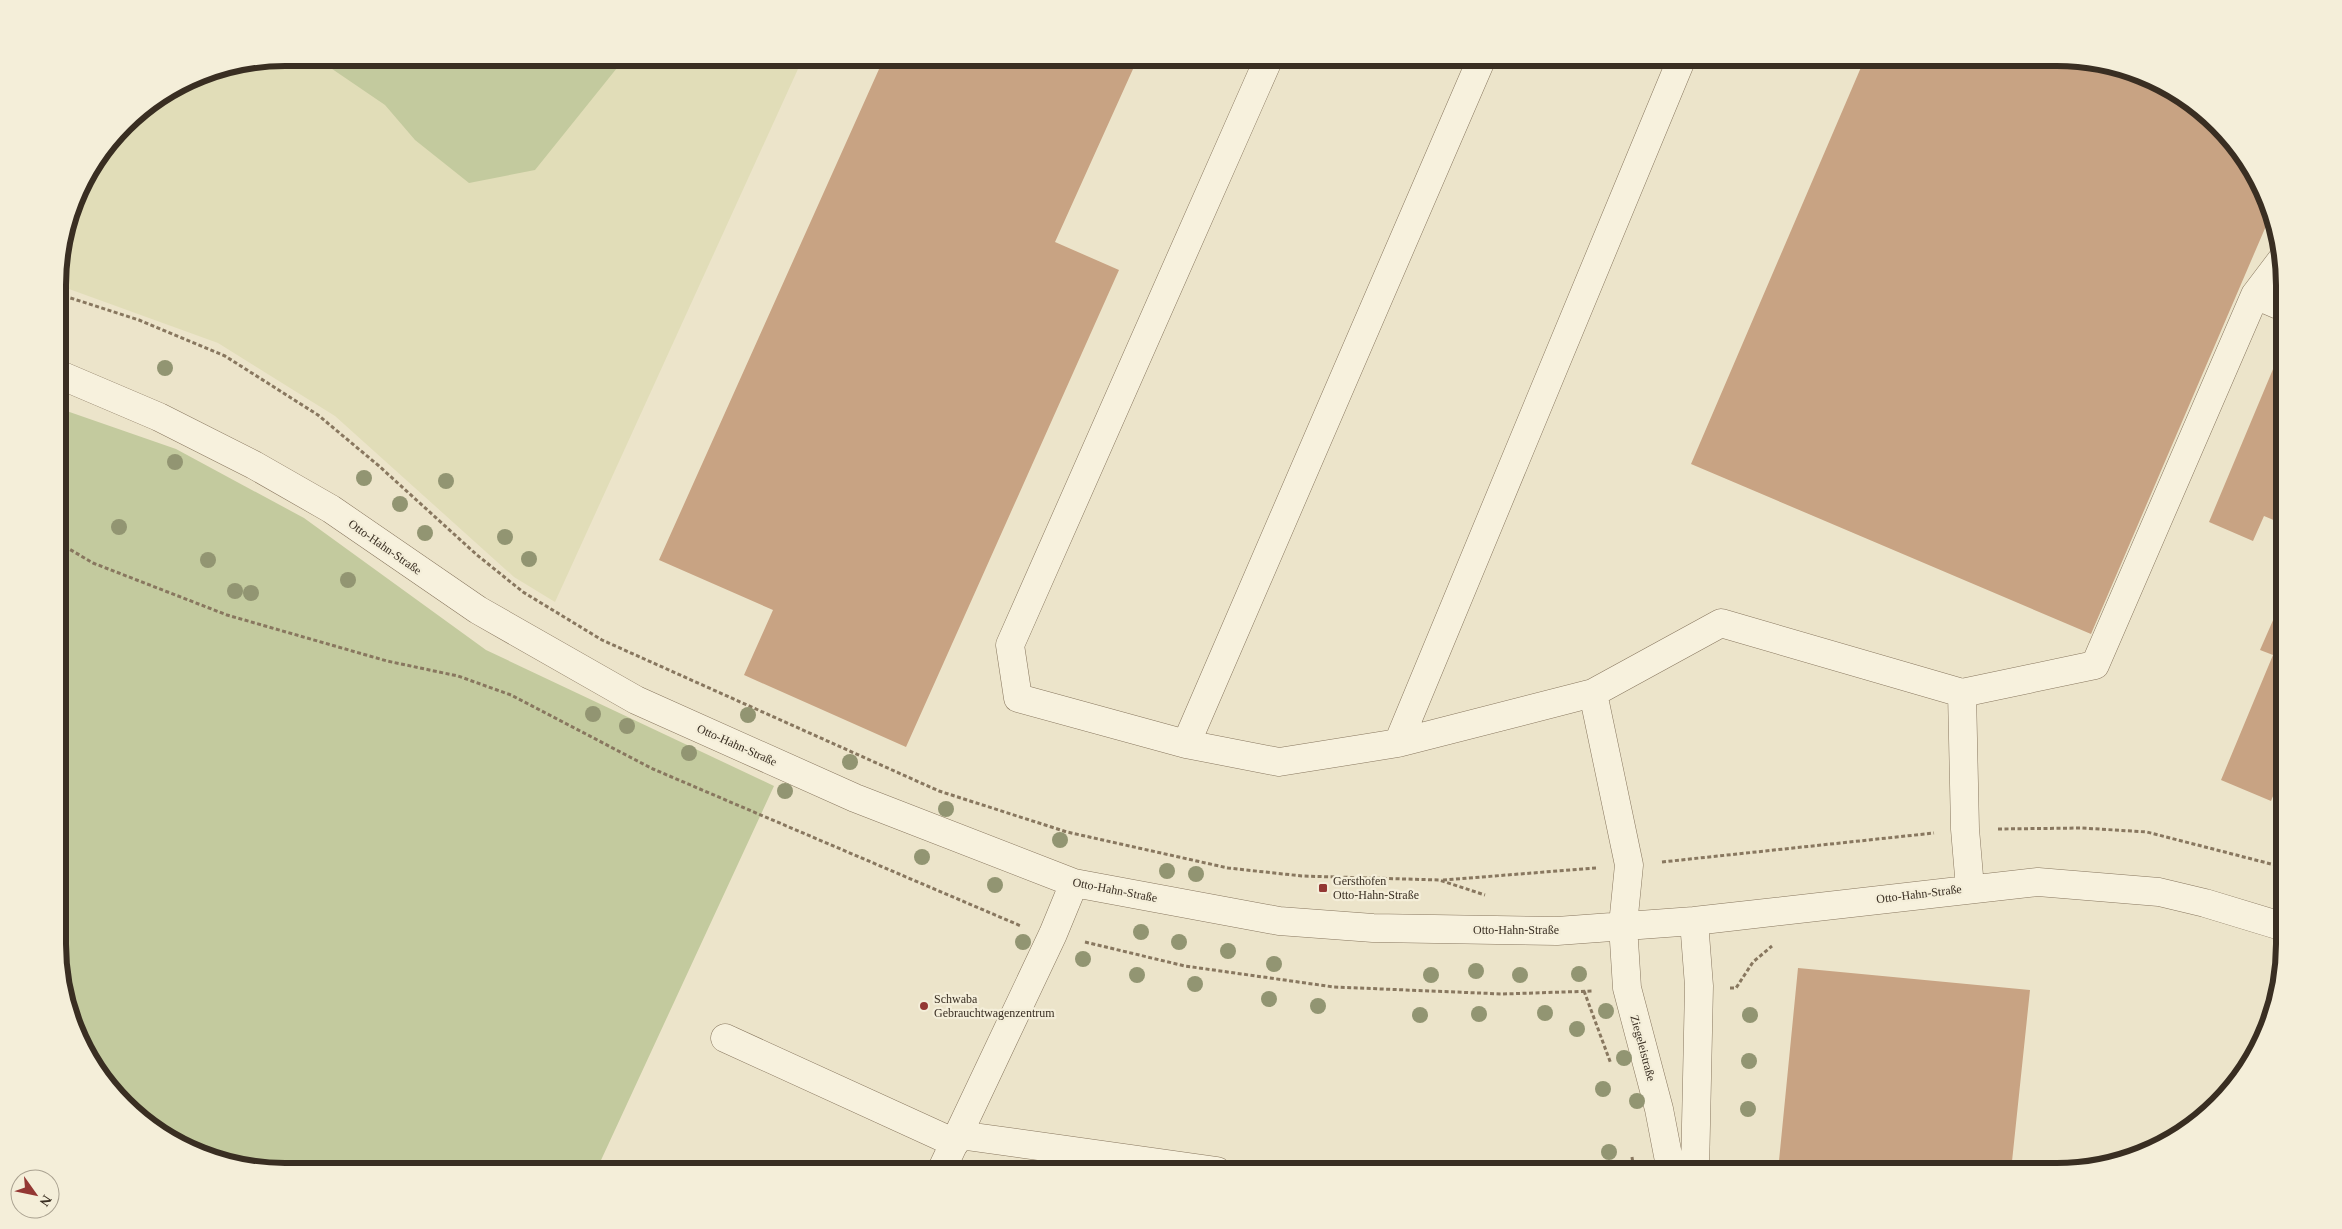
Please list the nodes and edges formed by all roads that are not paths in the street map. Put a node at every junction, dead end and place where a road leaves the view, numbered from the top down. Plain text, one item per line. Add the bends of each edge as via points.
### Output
1 (1264, 66) edge
2 (1479, 66) edge
3 (1679, 66) edge
4 (2275, 269) edge
5 (2255, 295) junction
6 (2276, 304) edge
7 (66, 377) edge
8 (1593, 693) junction
9 (1962, 693) junction
10 (1398, 743) junction
11 (1186, 744) junction
12 (1074, 883) junction
13 (1970, 888) junction
14 (1694, 921) junction
15 (1623, 925) junction
16 (2276, 925) edge
17 (725, 1038) dead end
18 (957, 1139) junction
19 (945, 1163) edge
20 (1152, 1163) edge
21 (1669, 1163) edge
22 (1695, 1163) edge

1 - 11 street via 1010,645 1018,698
2 - 11 street
3 - 10 street
4 - 5 street
5 - 6 street
5 - 9 street via 2095,665
7 - 12 street, Otto-Hahn-Straße via 159,417 332,509 478,610 636,700 855,798
8 - 9 street via 1721,623
8 - 10 street
8 - 15 street, Ziegeleistraße via 1629,865
9 - 13 street via 1965,829
10 - 11 street via 1279,762
12 - 15 street, Otto-Hahn-Straße via 1279,921 1344,926 1557,932
12 - 18 street
13 - 14 street, Otto-Hahn-Straße
13 - 16 street, Otto-Hahn-Straße via 2038,882 2159,892
14 - 15 street, Otto-Hahn-Straße
14 - 22 street via 1698,986
15 - 21 street, Ziegeleistraße via 1627,988 1659,1109
17 - 18 street
18 - 19 street
18 - 20 street

